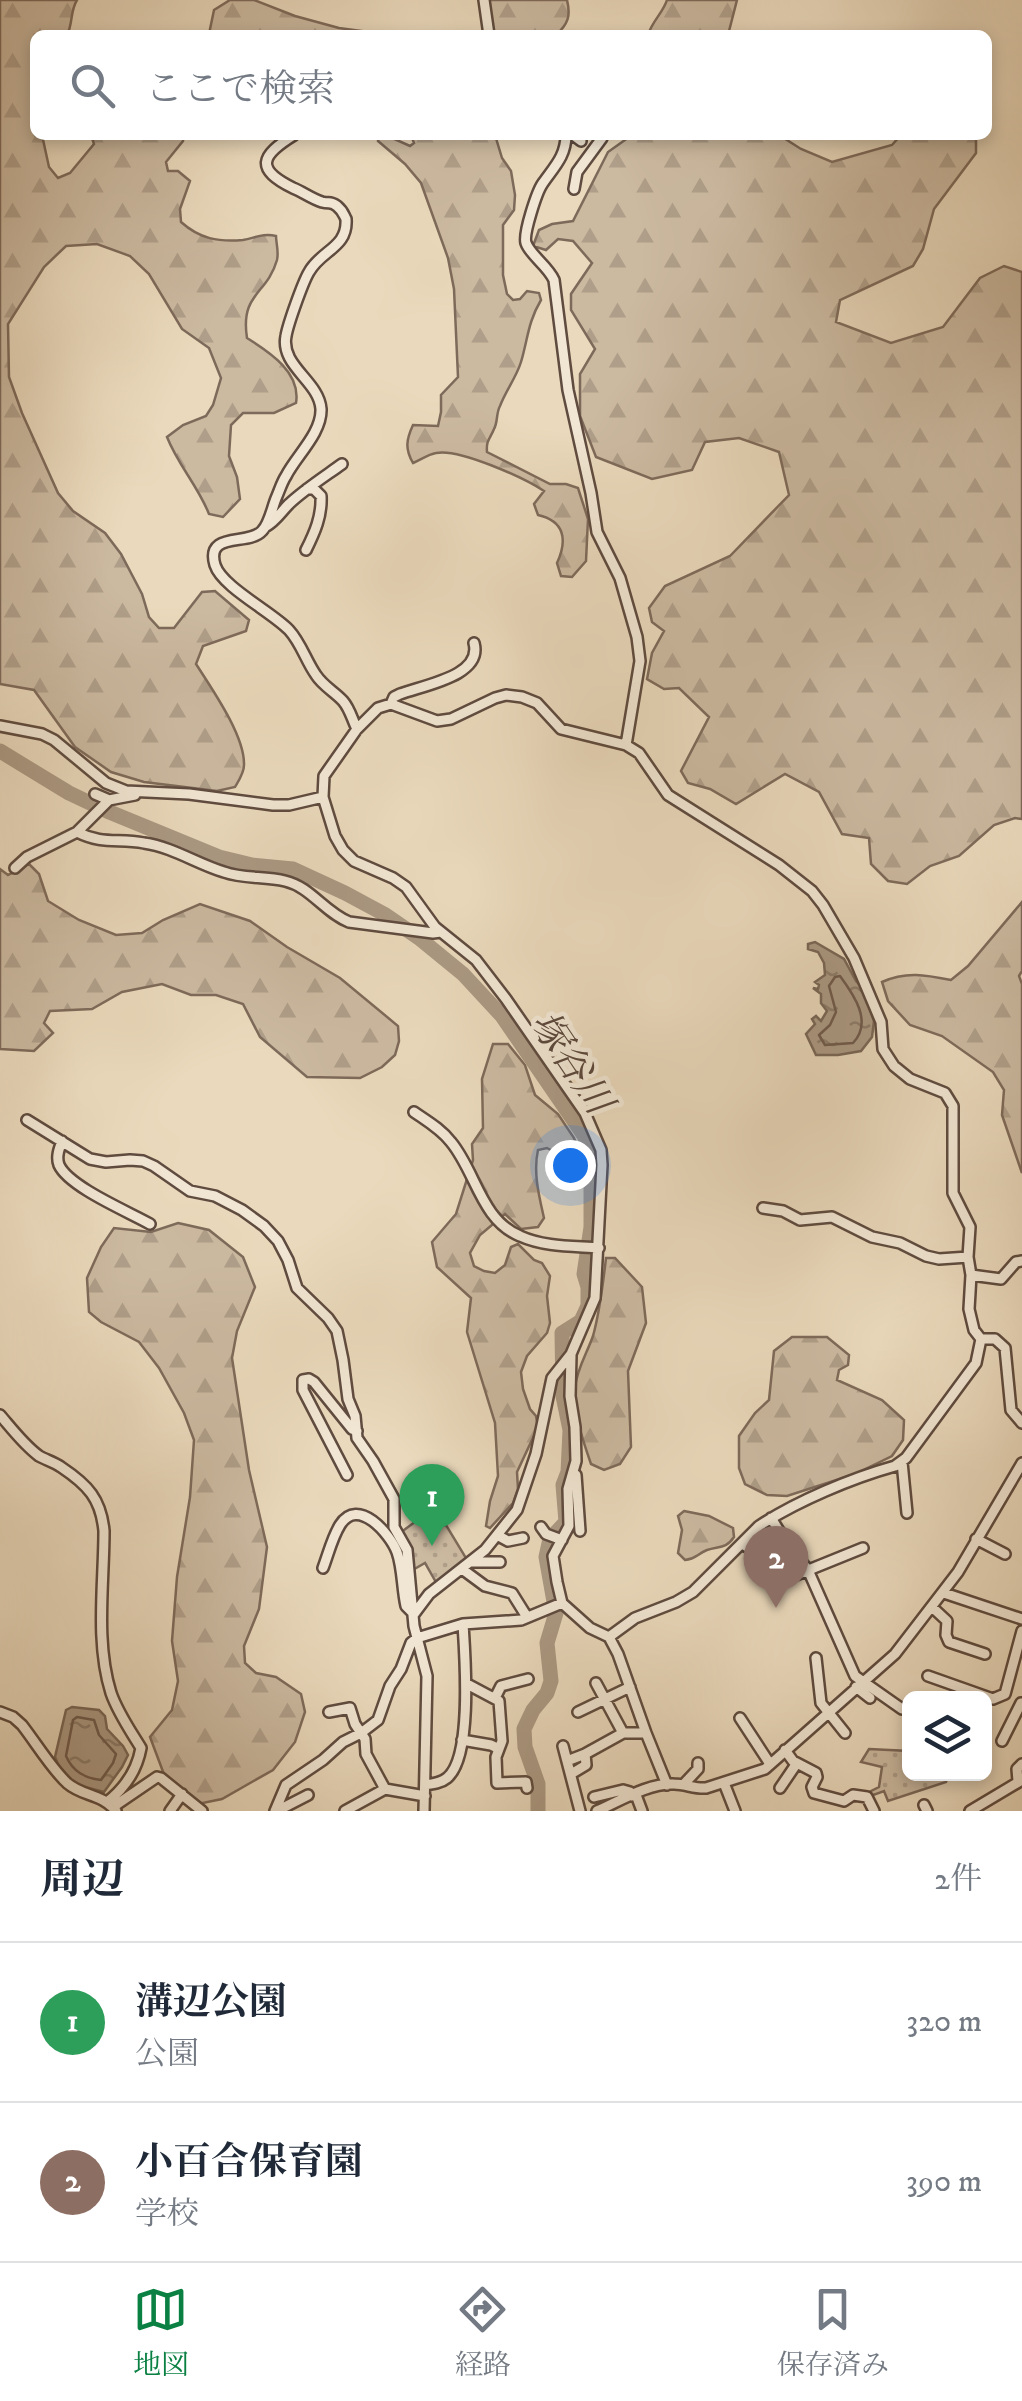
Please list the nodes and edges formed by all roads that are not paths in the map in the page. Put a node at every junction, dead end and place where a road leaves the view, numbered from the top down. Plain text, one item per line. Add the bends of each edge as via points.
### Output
1 (484, 0) edge
2 (488, 30) edge
3 (287, 140) edge
4 (572, 140) edge
5 (600, 140) edge
6 (563, 153) junction
7 (580, 167) junction
8 (574, 189) dead end
9 (342, 464) dead end
10 (307, 489) junction
11 (265, 527) junction
12 (306, 550) dead end
13 (474, 643) dead end
14 (392, 704) junction
15 (0, 726) edge
16 (357, 728) junction
17 (626, 745) junction
18 (140, 792) junction
19 (96, 794) dead end
20 (323, 797) junction
21 (102, 806) junction
22 (77, 832) junction
23 (15, 868) dead end
24 (441, 932) junction
25 (414, 1112) dead end
26 (27, 1120) dead end
27 (62, 1141) junction
28 (763, 1208) dead end
29 (150, 1224) dead end
30 (596, 1248) junction
31 (968, 1258) junction
32 (1022, 1261) edge
33 (971, 1275) junction
34 (981, 1339) junction
35 (569, 1356) junction
36 (0, 1415) edge
37 (1022, 1424) edge
38 (356, 1432) junction
39 (576, 1461) junction
40 (902, 1462) junction
41 (1022, 1463) edge
42 (347, 1475) dead end
43 (907, 1513) dead end
44 (771, 1518) junction
45 (580, 1532) dead end
46 (497, 1535) junction
47 (523, 1538) dead end
48 (976, 1540) junction
49 (742, 1544) junction
50 (863, 1548) dead end
51 (1005, 1554) dead end
52 (500, 1562) dead end
53 (466, 1565) junction
54 (322, 1568) dead end
55 (808, 1570) junction
56 (785, 1580) junction
57 (774, 1584) dead end
58 (944, 1592) junction
59 (540, 1598) dead end
60 (554, 1606) junction
61 (932, 1607) junction
62 (414, 1614) junction
63 (528, 1617) junction
64 (1022, 1619) edge
65 (463, 1624) junction
66 (1022, 1631) edge
67 (609, 1637) junction
68 (417, 1638) junction
69 (1020, 1643) edge
70 (985, 1654) dead end
71 (816, 1658) dead end
72 (928, 1676) dead end
73 (528, 1679) dead end
74 (596, 1683) dead end
75 (467, 1684) junction
76 (860, 1684) junction
77 (630, 1687) junction
78 (1005, 1694) junction
79 (495, 1698) junction
80 (870, 1698) dead end
81 (605, 1699) junction
82 (1022, 1704) edge
83 (902, 1709) dead end
84 (0, 1712) edge
85 (329, 1712) dead end
86 (578, 1712) dead end
87 (827, 1713) junction
88 (740, 1718) dead end
89 (607, 1728) dead end
90 (362, 1733) junction
91 (646, 1733) junction
92 (845, 1733) dead end
93 (623, 1734) junction
94 (462, 1740) junction
95 (1002, 1742) dead end
96 (563, 1746) dead end
97 (499, 1749) junction
98 (784, 1750) junction
99 (585, 1754) junction
100 (567, 1761) junction
101 (698, 1764) dead end
102 (770, 1764) junction
103 (797, 1764) junction
104 (1022, 1764) edge
105 (570, 1774) junction
106 (1020, 1780) edge
107 (724, 1784) junction
108 (667, 1785) junction
109 (682, 1786) junction
110 (527, 1788) dead end
111 (780, 1788) dead end
112 (385, 1790) junction
113 (425, 1791) junction
114 (182, 1794) junction
115 (308, 1795) dead end
116 (634, 1795) junction
117 (594, 1796) dead end
118 (112, 1806) edge
119 (620, 1806) edge
120 (170, 1811) edge
121 (202, 1811) edge
122 (276, 1811) edge
123 (345, 1811) edge
124 (424, 1811) edge
125 (580, 1811) edge
126 (597, 1811) edge
127 (642, 1811) edge
128 (735, 1811) edge
129 (874, 1811) edge
130 (970, 1811) edge

1 - 2 street
3 - 11 street via 269,154 268,171 336,205 347,228 308,272 286,335 286,352 321,410
4 - 6 street
5 - 7 street
6 - 7 street
6 - 17 street via 541,184 526,242 554,280 597,532 620,578 640,648
7 - 8 street
9 - 10 street
10 - 11 street
10 - 12 street via 321,496 322,510
11 - 16 street via 254,538 222,542 214,555 219,574 297,640
13 - 14 street via 473,662 464,671 400,694
14 - 16 street
14 - 17 street via 451,720 495,698 522,697 561,729
15 - 18 street via 42,734 114,788
16 - 20 street via 324,776
17 - 31 street via 639,752 668,795 779,866 824,905 874,1002 883,1049 910,1080 945,1093 953,1106 953,1193 970,1227
18 - 20 street via 273,805
18 - 21 street
19 - 21 street
20 - 24 street via 342,850 401,883
21 - 22 street
22 - 23 street
22 - 24 street via 163,847 224,872 284,880 339,918
24 - 30 street via 492,980 585,1113 601,1150
25 - 30 street via 451,1142 503,1226 531,1240
26 - 27 street
27 - 29 street via 59,1165 74,1181
27 - 38 street via 98,1162 154,1166 190,1191 242,1210 272,1234 293,1281 337,1331
28 - 31 street via 800,1220 832,1217 926,1256
30 - 35 street via 595,1298
31 - 33 street
32 - 33 street via 1001,1278
33 - 34 street via 971,1321
34 - 37 street via 1005,1348 1011,1410
34 - 40 street via 976,1363
35 - 39 street
35 - 46 street via 548,1389 524,1491
36 - 118 street via 32,1450 83,1484 102,1513 107,1675 116,1707 141,1748
38 - 42 street via 314,1382 304,1380 303,1390
38 - 62 street via 394,1499
39 - 45 street
39 - 60 street via 569,1526 552,1535
40 - 43 street
40 - 44 street
41 - 48 street
44 - 49 street
44 - 55 street
46 - 47 street
46 - 53 street
48 - 51 street
48 - 58 street
49 - 56 street via 765,1547
49 - 67 street via 693,1592
50 - 55 street
52 - 53 street
53 - 62 street
53 - 63 street via 484,1586 512,1593
54 - 62 street via 341,1524 367,1516 396,1550 406,1606
55 - 56 street
55 - 76 street
56 - 57 street
58 - 61 street
58 - 64 street
59 - 60 street
60 - 63 street
60 - 67 street
61 - 70 street via 947,1620 949,1642
61 - 76 street via 895,1654
62 - 68 street
63 - 65 street
65 - 68 street
65 - 75 street
66 - 69 street
67 - 77 street
68 - 90 street via 378,1720
68 - 113 street via 427,1676
69 - 78 street
71 - 87 street
72 - 78 street via 993,1699
73 - 79 street via 501,1686
74 - 81 street
75 - 79 street
75 - 94 street
76 - 80 street
76 - 83 street
76 - 87 street
77 - 81 street
77 - 91 street
78 - 82 street
79 - 97 street
81 - 86 street
81 - 93 street
82 - 95 street
84 - 118 street via 22,1725 68,1783
85 - 90 street via 350,1708
87 - 92 street
87 - 98 street
88 - 102 street
89 - 93 street
90 - 112 street
90 - 122 street via 286,1785
91 - 93 street
91 - 108 street
93 - 99 street
94 - 97 street
94 - 113 street via 447,1778
96 - 100 street
97 - 110 street via 497,1782 526,1782
98 - 102 street
98 - 103 street
99 - 100 street
99 - 105 street via 586,1765
100 - 105 street
101 - 109 street
102 - 107 street
103 - 111 street
103 - 129 street via 816,1773 814,1794 844,1801 867,1797
104 - 106 street via 1016,1770
105 - 125 street
106 - 130 street
107 - 109 street
107 - 128 street
108 - 109 street
108 - 116 street
112 - 113 street
112 - 123 street
113 - 124 street
114 - 118 street via 156,1777
114 - 120 street
114 - 121 street
115 - 122 street
116 - 117 street via 623,1790
116 - 119 street
116 - 127 street
119 - 126 street

